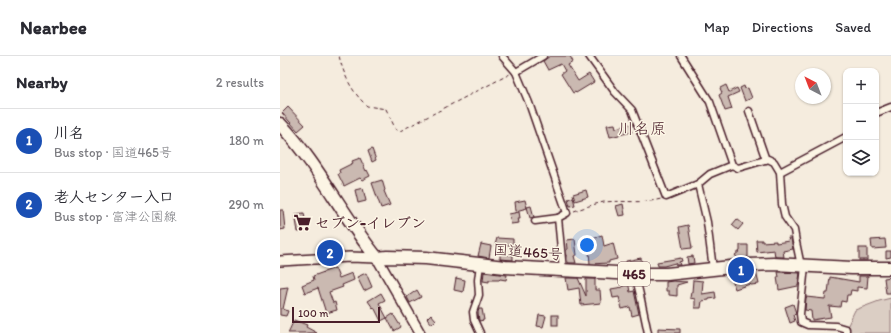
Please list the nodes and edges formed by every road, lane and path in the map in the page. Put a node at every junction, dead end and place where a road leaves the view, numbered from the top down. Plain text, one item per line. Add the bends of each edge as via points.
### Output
1 (339, 56) edge
2 (502, 56) edge
3 (543, 56) edge
4 (589, 56) edge
5 (681, 56) edge
6 (516, 72) junction
7 (891, 107) edge
8 (749, 111) dead end
9 (879, 112) edge
10 (280, 124) edge
11 (843, 140) edge
12 (766, 160) junction
13 (732, 165) junction
14 (780, 172) junction
15 (698, 184) junction
16 (666, 198) junction
17 (567, 213) junction
18 (558, 218) junction
19 (535, 221) dead end
20 (377, 258) junction
21 (280, 261) edge
22 (480, 264) junction
23 (803, 266) junction
24 (891, 268) edge
25 (713, 269) junction
26 (563, 270) junction
27 (634, 274) junction
28 (420, 333) edge
29 (480, 333) edge
30 (648, 333) edge
31 (846, 333) edge

1 - 6 path via 346,78 356,94 367,106 386,109 396,130 400,131
2 - 6 street
3 - 6 street
4 - 16 street via 615,92 632,110
5 - 13 street via 710,102
6 - 17 street
7 - 9 street
8 - 12 street
10 - 20 highway via 305,154
11 - 14 street
12 - 13 street via 738,168
12 - 14 street via 774,162
13 - 15 street via 710,174
14 - 23 street via 785,217 794,230
15 - 16 street
15 - 25 street via 707,222
16 - 17 path via 653,201 604,202
17 - 18 street
18 - 19 street
18 - 26 street
20 - 21 main road
20 - 22 highway, 国道465号 / 465 via 426,258
20 - 28 main road
22 - 26 highway, 国道465号 / 465
22 - 29 street via 479,295 473,312
23 - 24 highway, 国道465号 / 465
23 - 25 highway, 国道465号 / 465 via 773,264
23 - 31 street via 801,322 808,325 836,326 846,329
25 - 27 highway, 国道465号 / 465 via 667,274
26 - 27 highway, 国道465号 / 465
27 - 30 street

